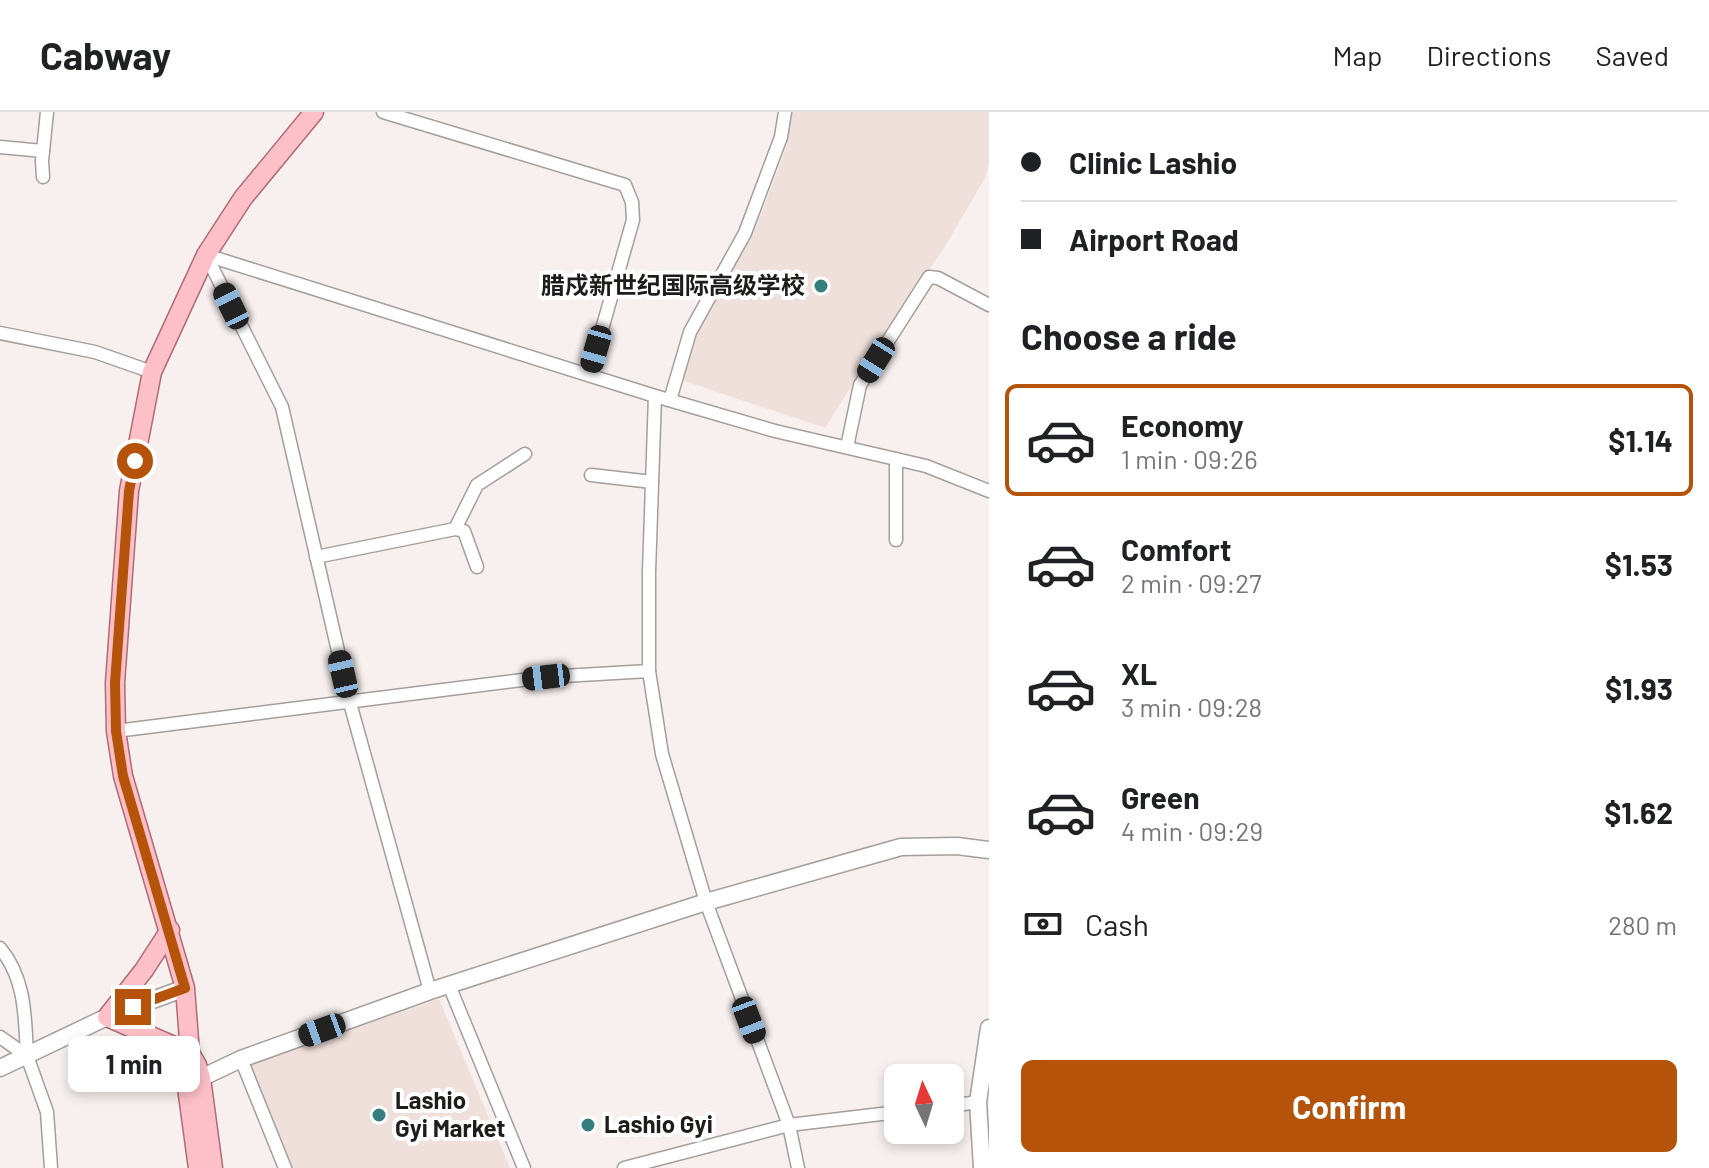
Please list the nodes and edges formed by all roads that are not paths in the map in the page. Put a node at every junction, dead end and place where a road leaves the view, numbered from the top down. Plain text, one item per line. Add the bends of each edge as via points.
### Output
1 (47, 112) edge
2 (314, 112) edge
3 (383, 112) edge
4 (785, 112) edge
5 (0, 147) edge
6 (43, 151) junction
7 (43, 177) dead end
8 (206, 255) junction
9 (989, 305) edge
10 (0, 333) edge
11 (152, 372) junction
12 (589, 375) junction
13 (655, 396) junction
14 (670, 400) junction
15 (847, 447) junction
16 (525, 454) dead end
17 (896, 459) junction
18 (591, 475) dead end
19 (652, 482) junction
20 (989, 491) edge
21 (455, 529) junction
22 (896, 540) dead end
23 (316, 557) junction
24 (477, 567) dead end
25 (649, 671) junction
26 (350, 703) junction
27 (116, 731) junction
28 (989, 850) edge
29 (706, 902) junction
30 (170, 930) junction
31 (0, 948) edge
32 (449, 985) junction
33 (185, 988) junction
34 (430, 991) junction
35 (107, 1017) junction
36 (989, 1028) edge
37 (0, 1037) edge
38 (190, 1053) junction
39 (27, 1056) junction
40 (241, 1059) junction
41 (0, 1068) edge
42 (201, 1078) junction
43 (978, 1102) junction
44 (964, 1104) edge
45 (884, 1114) edge
46 (789, 1125) junction
47 (984, 1133) edge
48 (51, 1168) edge
49 (198, 1168) edge
50 (213, 1168) edge
51 (285, 1168) edge
52 (524, 1168) edge
53 (624, 1168) edge
54 (798, 1168) edge
55 (982, 1168) edge

1 - 6 street
2 - 8 main road via 243,198
3 - 12 street via 625,185 633,220
4 - 14 street via 781,137 745,233 690,332
5 - 6 street
6 - 7 street
8 - 11 main road
8 - 12 street
8 - 23 street via 282,407
9 - 15 street via 929,277 860,385
10 - 11 street via 95,352
11 - 27 main road via 129,491
12 - 13 street
13 - 14 street
13 - 19 street
14 - 15 street
15 - 17 street
16 - 21 street via 477,485
17 - 20 street
17 - 22 street
18 - 19 street
19 - 25 street
21 - 23 street
21 - 24 street via 468,537
23 - 26 street
25 - 26 street via 546,677
25 - 29 street via 662,754
26 - 27 street
26 - 34 street
27 - 30 main road via 123,776
28 - 29 street via 901,847
29 - 32 street
29 - 46 street
30 - 33 main road
30 - 35 main road
31 - 39 street via 24,996
32 - 34 street
32 - 52 street
33 - 35 street
33 - 38 main road
34 - 40 street
35 - 38 main road
35 - 39 street
36 - 43 street
37 - 39 street
38 - 42 main road
38 - 49 main road via 186,1080
39 - 41 street
39 - 48 street via 47,1112
40 - 42 street
40 - 51 street
42 - 50 main road
43 - 44 street
43 - 47 street
45 - 46 street
46 - 53 street
46 - 54 street
47 - 55 street

